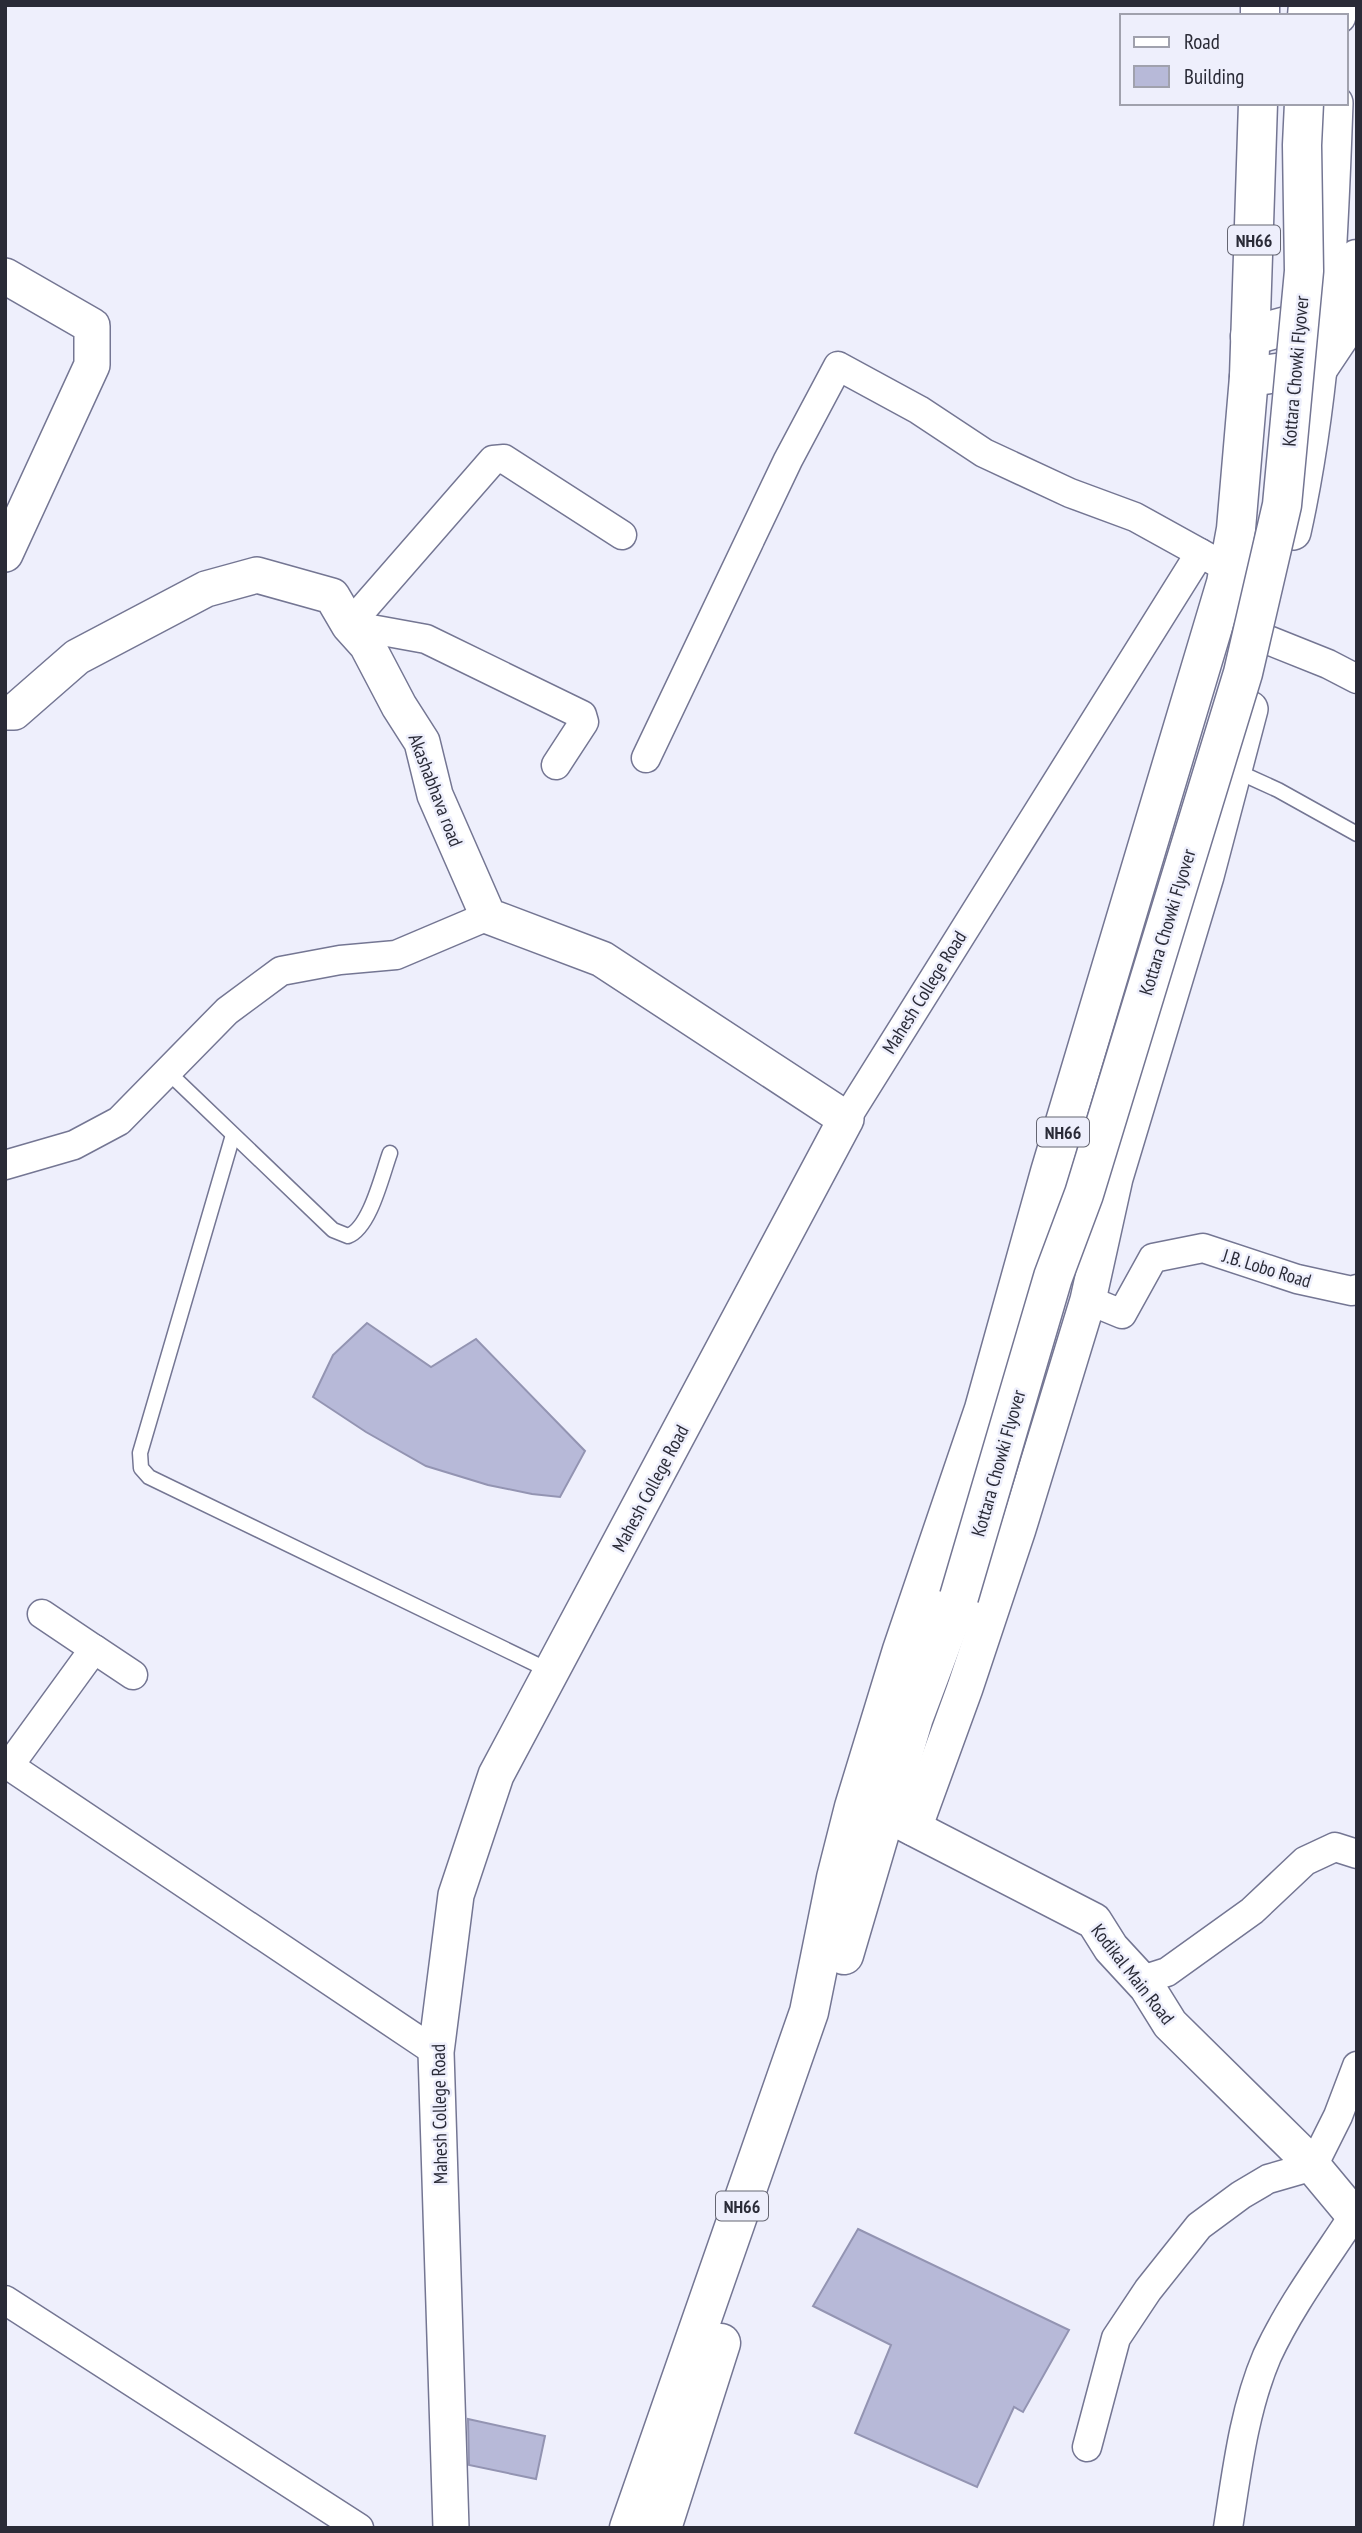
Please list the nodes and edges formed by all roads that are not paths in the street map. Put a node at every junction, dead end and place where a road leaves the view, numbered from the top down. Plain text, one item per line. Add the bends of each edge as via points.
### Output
1 (1258, 105) edge
2 (1304, 105) edge
3 (1335, 105) edge
4 (1357, 260) edge
5 (5, 276) edge
6 (1340, 313) edge
7 (1250, 336) junction
8 (1319, 367) junction
9 (1249, 377) junction
10 (622, 535) dead end
11 (5, 554) edge
12 (1215, 561) junction
13 (349, 625) junction
14 (1268, 640) junction
15 (1357, 679) edge
16 (5, 712) edge
17 (646, 758) dead end
18 (556, 765) dead end
19 (1234, 770) junction
20 (1357, 834) edge
21 (488, 916) junction
22 (168, 1072) junction
23 (846, 1119) junction
24 (233, 1135) junction
25 (390, 1153) dead end
26 (5, 1165) edge
27 (1355, 1291) edge
28 (1088, 1300) junction
29 (42, 1614) dead end
30 (94, 1649) junction
31 (551, 1672) junction
32 (133, 1675) dead end
33 (7, 1765) edge
34 (885, 1816) junction
35 (1357, 1854) edge
36 (1142, 1980) junction
37 (436, 2052) junction
38 (1357, 2066) edge
39 (1313, 2166) junction
40 (1355, 2217) edge
41 (5, 2300) edge
42 (1087, 2448) dead end
43 (359, 2528) edge
44 (451, 2528) edge
45 (629, 2528) edge
46 (662, 2528) edge
47 (1228, 2528) edge

1 - 7 main road, NH66
2 - 34 main road, Kottara Chowki Flyover / NH66, bridge via 1304,271 1282,505 1243,673 1084,1194 1053,1277 959,1597 914,1717
3 - 6 street via 1331,218
4 - 6 main road
5 - 11 street via 92,326 92,365
6 - 7 main road
6 - 8 main road
7 - 9 main road, NH66
8 - 9 main road
8 - 14 street via 1306,473
9 - 12 main road, NH66 via 1236,529
10 - 13 street via 504,459 494,460
12 - 17 street via 1135,517 984,453 919,410 838,366 788,460
12 - 23 street, Mahesh College Road
12 - 34 main road, NH66 via 1154,829 984,1409 902,1650
13 - 16 street, Akashabhava road via 332,596 257,575 206,589 77,657 14,712
13 - 18 street via 426,639 582,715 584,722
13 - 21 street, Akashabhava road via 367,645 422,742 435,795
14 - 15 street
14 - 19 street
19 - 20 lane
19 - 28 street via 1115,1178
21 - 22 street via 396,955 281,971 227,1011
21 - 23 street via 601,959
22 - 24 lane
22 - 26 street via 119,1121 74,1144
23 - 31 street, Mahesh College Road
24 - 25 lane via 333,1230 348,1236 357,1233 365,1221
24 - 31 lane via 139,1453 141,1468 149,1478
27 - 28 street, J.B. Lobo Road via 1297,1279 1203,1248 1153,1258 1122,1314
28 - 34 street via 965,1688
29 - 30 street
30 - 32 street
30 - 33 street
31 - 37 street, Mahesh College Road via 496,1775 456,1895
33 - 37 street
34 - 36 street, Kodikal Main Road via 1094,1921 1111,1948
34 - 45 main road, NH66 via 836,1878 809,2012
34 - 46 main road, NH66 via 821,2039
35 - 36 street via 1335,1847 1306,1861 1242,1918 1167,1972
36 - 39 street, Kodikal Main Road via 1170,2024
37 - 44 street, Mahesh College Road
38 - 39 street
39 - 40 street, Kodikal Main Road
39 - 42 street via 1268,2179 1199,2226 1116,2338
40 - 47 street via 1292,2307 1266,2358 1244,2431
41 - 43 street

